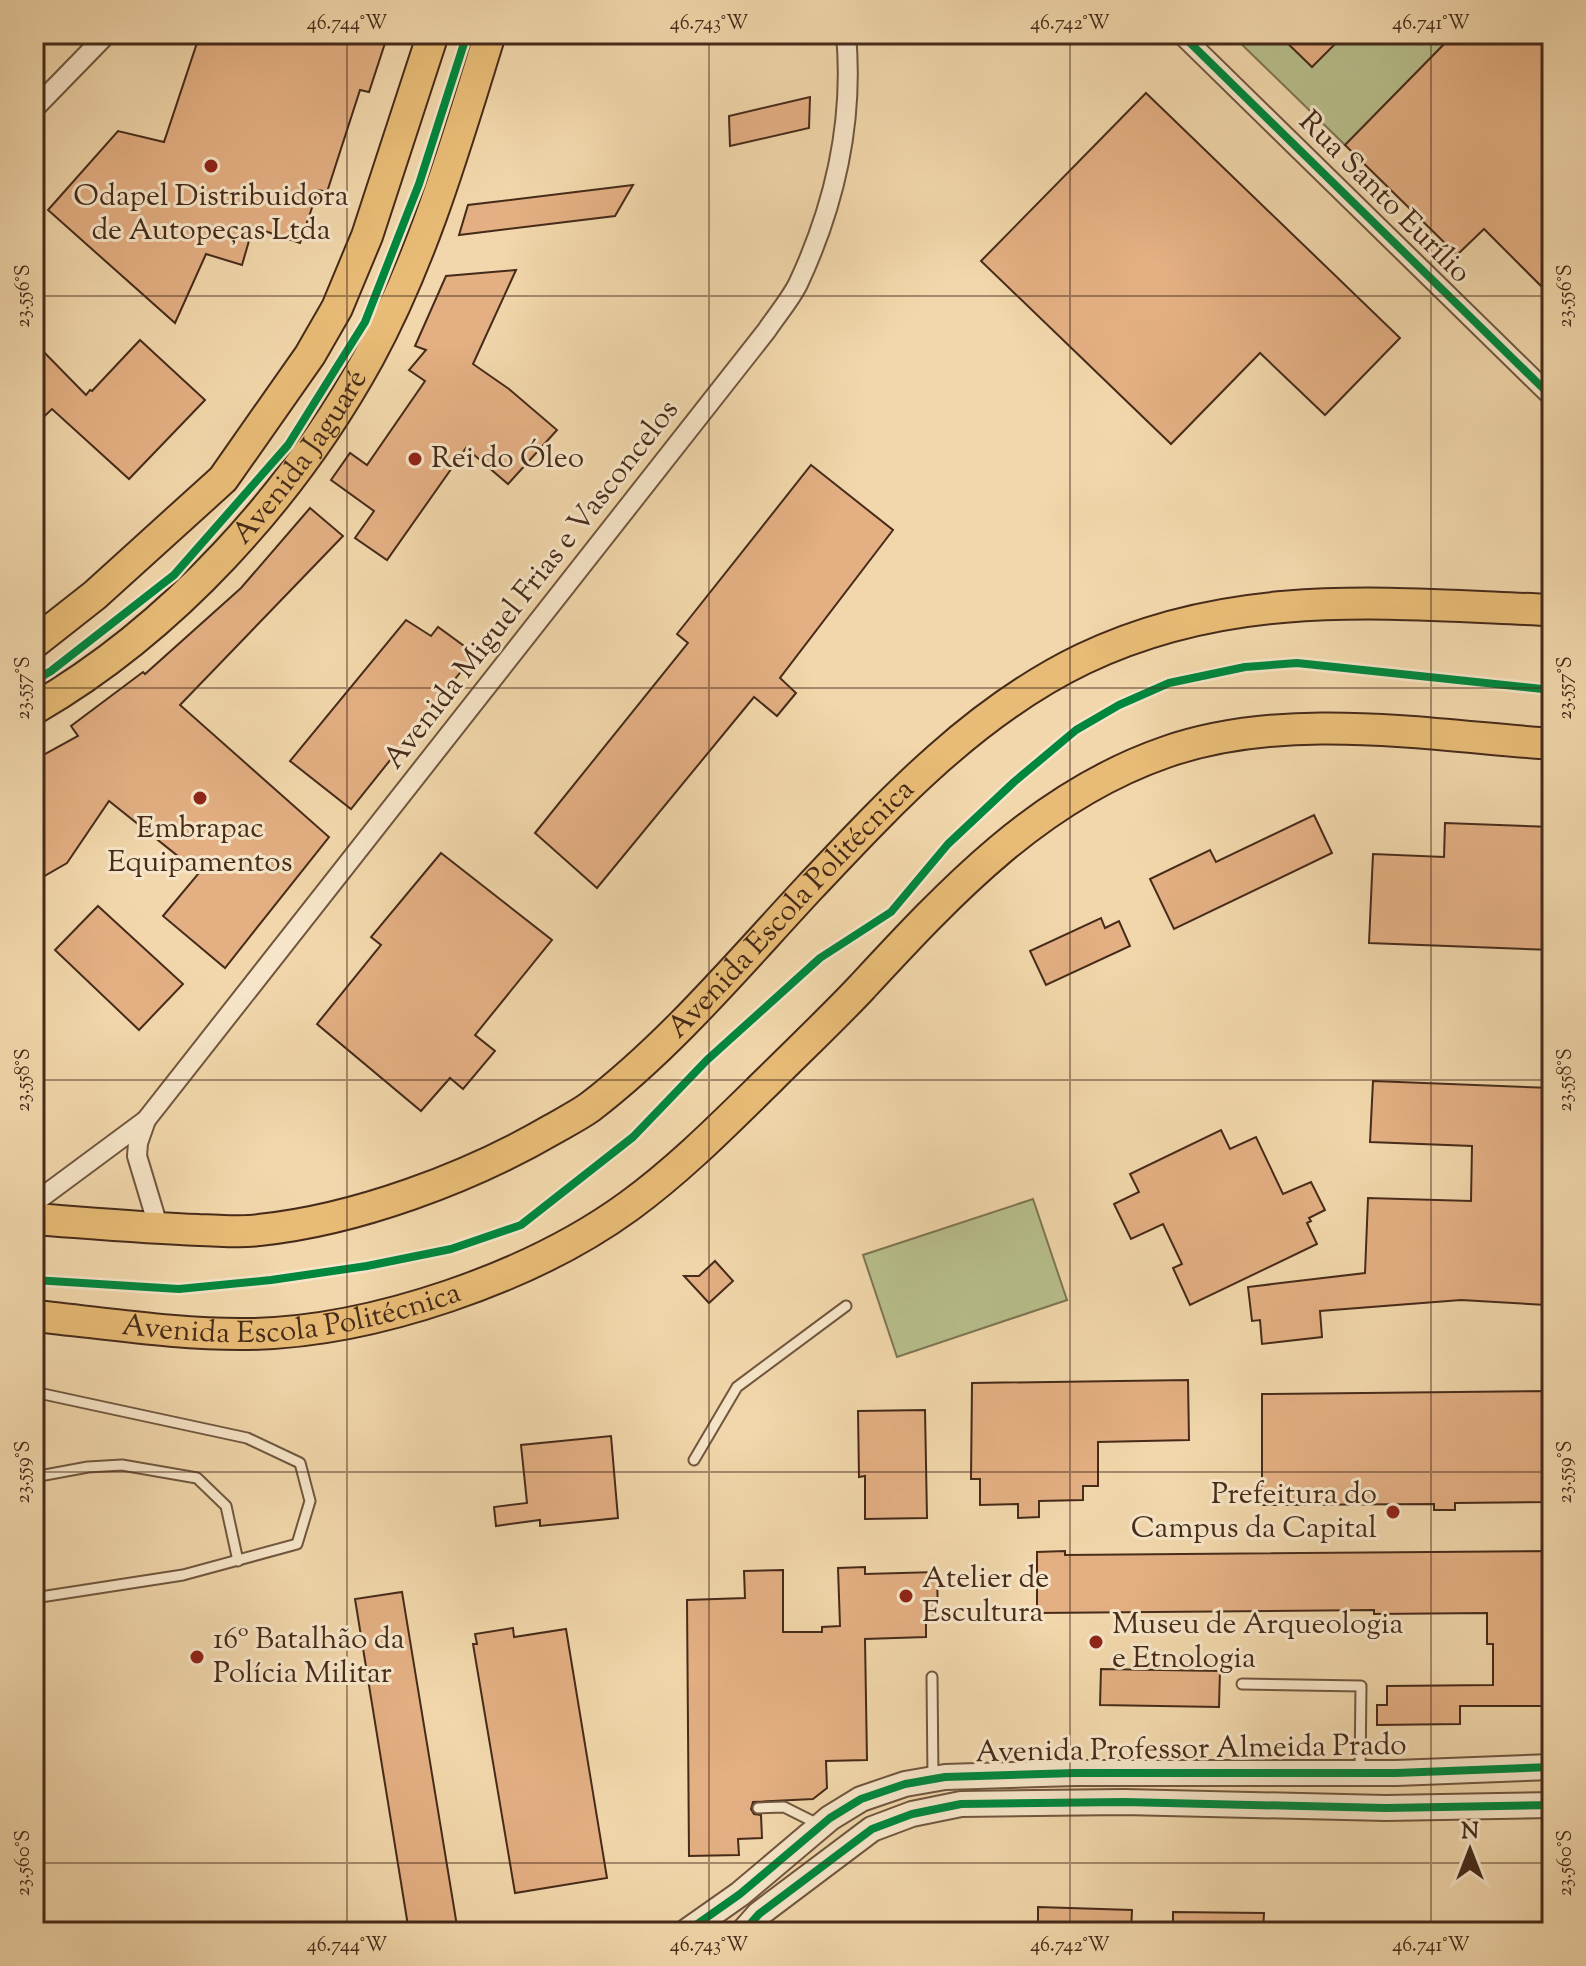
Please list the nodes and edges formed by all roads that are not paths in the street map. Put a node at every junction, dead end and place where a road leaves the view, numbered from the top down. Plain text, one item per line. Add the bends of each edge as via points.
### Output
1 (107, 34) edge
2 (433, 34) edge
3 (490, 34) edge
4 (846, 34) edge
5 (1181, 34) edge
6 (34, 109) edge
7 (1552, 397) edge
8 (1552, 610) edge
9 (34, 643) edge
10 (34, 709) edge
11 (1552, 744) edge
12 (146, 1120) junction
13 (34, 1203) edge
14 (34, 1219) edge
15 (159, 1229) junction
16 (846, 1306) dead end
17 (34, 1316) edge
18 (34, 1392) edge
19 (694, 1460) dead end
20 (34, 1477) edge
21 (238, 1561) junction
22 (34, 1598) edge
23 (932, 1677) dead end
24 (1242, 1684) dead end
25 (1552, 1767) edge
26 (1360, 1772) junction
27 (1425, 1772) junction
28 (1396, 1773) junction
29 (933, 1779) junction
30 (1552, 1805) edge
31 (758, 1808) dead end
32 (1386, 1808) junction
33 (1435, 1808) junction
34 (821, 1826) junction
35 (686, 1932) edge
36 (743, 1932) edge

1 - 6 street
2 - 9 highway, Avenida Jaguaré via 367,236 337,308 310,355 223,479
3 - 10 highway, Avenida Jaguaré via 417,251 369,357 318,440 267,508 171,610 122,653
4 - 12 street, Avenida Miguel Frias e Vasconcelos via 850,71 840,165 797,287
5 - 7 street, Rua Santo Eurílio
8 - 15 highway, Avenida Escola Politécnica via 1285,605 1184,622 1082,660 998,710 945,753 871,822 671,1034 588,1108 475,1169 314,1222 255,1231
11 - 17 highway, Avenida Escola Politécnica via 1344,729 1242,733 1166,752 1115,772 1011,839 947,895 695,1153 584,1236 485,1283 382,1316 315,1329 249,1334
12 - 13 street, Avenida Miguel Frias e Vasconcelos
12 - 15 street, Avenida Miguel Frias e Vasconcelos via 137,1156
14 - 15 highway, Avenida Escola Politécnica
16 - 19 lane via 737,1387
18 - 21 lane via 247,1438 300,1463 310,1501 297,1544
20 - 21 lane via 122,1465 197,1478 226,1506
21 - 22 lane
23 - 29 lane
24 - 26 lane via 1361,1686
25 - 27 street, Avenida Professor Almeida Prado
26 - 28 street, Avenida Professor Almeida Prado
26 - 29 street, Avenida Professor Almeida Prado
27 - 28 street, Avenida Professor Almeida Prado
27 - 33 street via 1421,1787
28 - 32 street via 1397,1794
29 - 34 street, Avenida Professor Almeida Prado via 861,1799
30 - 33 street, Avenida Professor Almeida Prado
31 - 34 lane via 784,1807
32 - 33 street, Avenida Professor Almeida Prado
32 - 36 street, Avenida Professor Almeida Prado via 961,1804 872,1829 759,1914
34 - 35 street, Avenida Professor Almeida Prado

